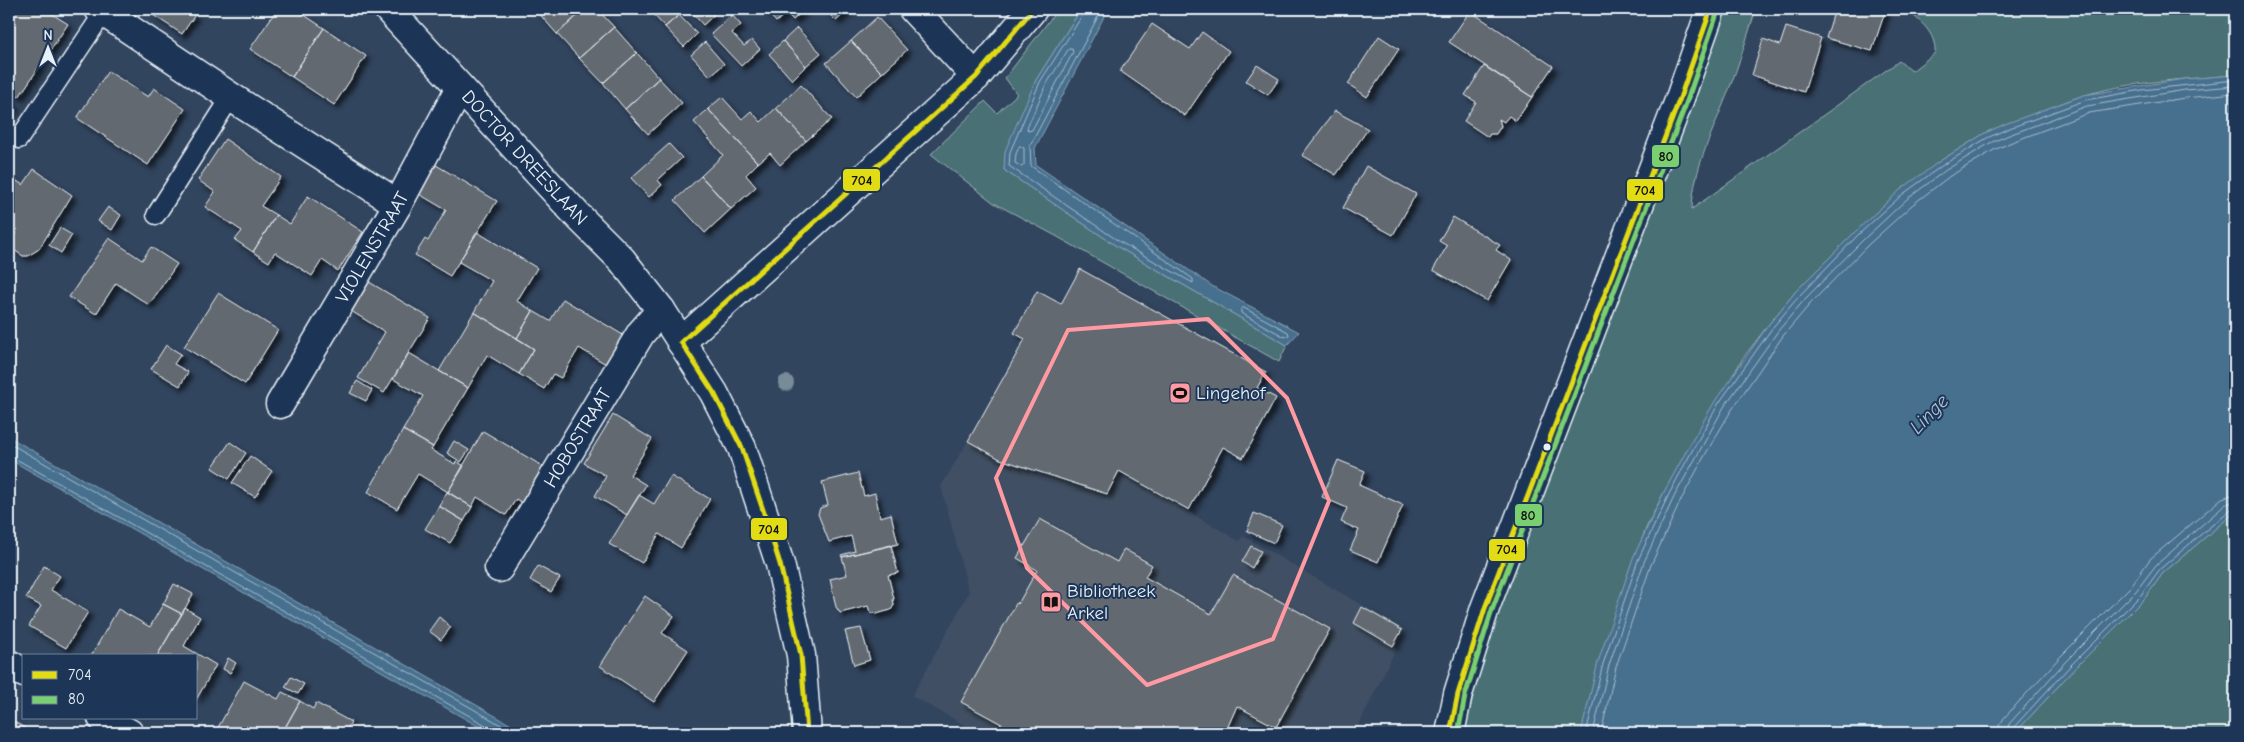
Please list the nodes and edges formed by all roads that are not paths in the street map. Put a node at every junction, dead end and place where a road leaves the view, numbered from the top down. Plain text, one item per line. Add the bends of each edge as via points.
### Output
1 (388, 9) edge
2 (913, 9) edge
3 (1033, 9) edge
4 (1711, 9) edge
5 (102, 10) edge
6 (976, 77) junction
7 (460, 88) junction
8 (231, 97) junction
9 (19, 140) dead end
10 (398, 204) junction
11 (156, 215) dead end
12 (660, 310) junction
13 (681, 342) junction
14 (280, 404) dead end
15 (499, 568) dead end
16 (9, 664) edge
17 (22, 672) edge
18 (106, 720) edge
19 (129, 733) edge
20 (807, 733) edge
21 (1450, 733) edge

1 - 7 street, DOCTOR DREESLAAN
2 - 6 street
3 - 6 street
4 - 21 street via 1485,608 1458,694
5 - 8 street
5 - 9 lane
6 - 13 street
7 - 10 street, VIOLENSTRAAT
7 - 12 street, DOCTOR DREESLAAN via 622,260
8 - 10 street
8 - 11 lane
10 - 14 street, VIOLENSTRAAT
12 - 13 street, DOCTOR DREESLAAN
12 - 15 street, HOBOSTRAAT via 641,333
13 - 20 street, DOCTOR DREESLAAN via 714,393 742,448 764,510 801,655
16 - 17 street
18 - 19 street

